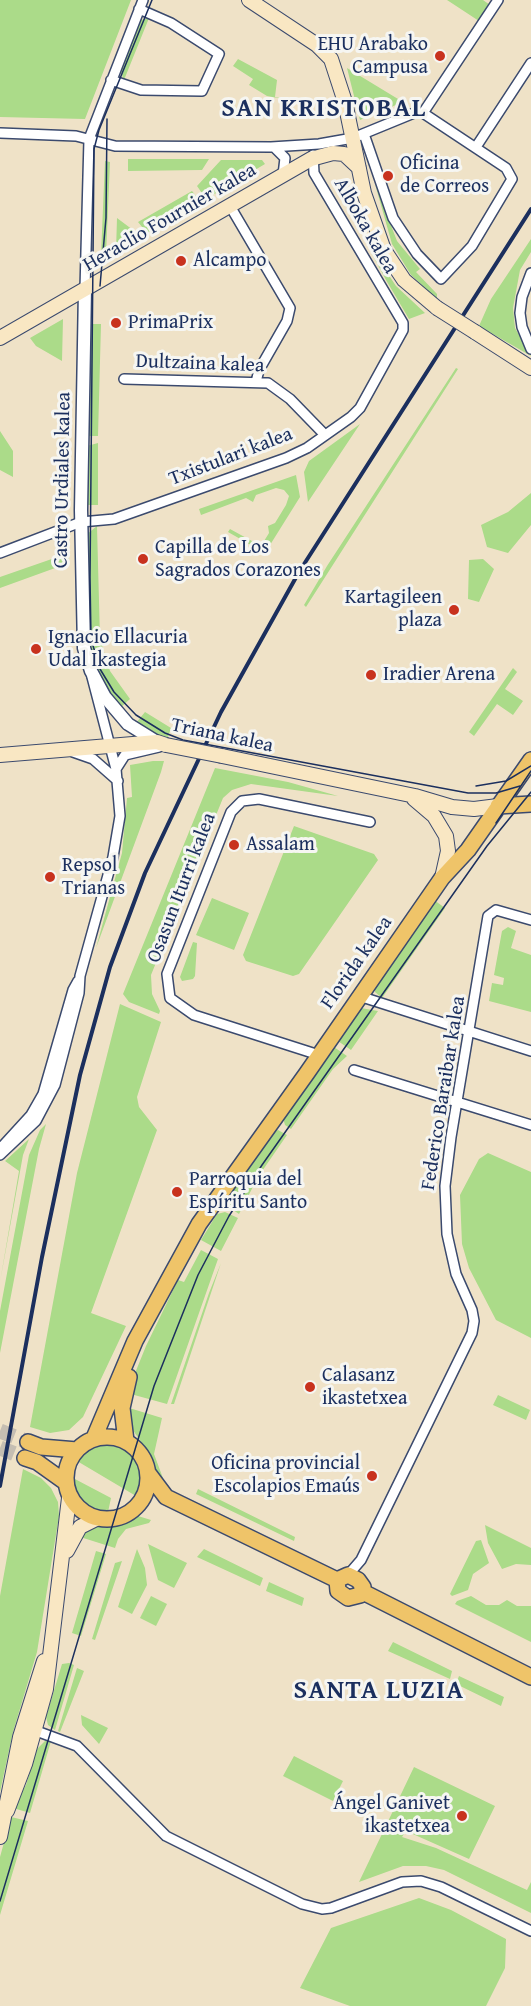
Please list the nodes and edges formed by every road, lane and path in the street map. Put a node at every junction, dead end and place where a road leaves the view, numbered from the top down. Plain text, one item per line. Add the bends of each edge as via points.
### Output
1 (249, 0) edge
2 (498, 0) edge
3 (141, 5) edge
4 (531, 63) edge
5 (111, 80) junction
6 (419, 113) junction
7 (0, 133) edge
8 (359, 136) junction
9 (89, 139) junction
10 (319, 144) junction
11 (274, 147) junction
12 (476, 147) junction
13 (311, 159) junction
14 (359, 168) junction
15 (282, 176) junction
16 (230, 206) junction
17 (531, 273) edge
18 (85, 289) junction
19 (403, 323) joint
20 (0, 338) edge
21 (531, 349) edge
22 (531, 368) edge
23 (124, 380) dead end
24 (256, 381) junction
25 (325, 435) junction
26 (81, 522) junction
27 (0, 553) edge
28 (91, 671) junction
29 (161, 744) junction
30 (110, 746) junction
31 (58, 749) junction
32 (0, 755) edge
33 (531, 760) edge
34 (116, 769) junction
35 (118, 781) junction
36 (398, 792) junction
37 (531, 804) edge
38 (498, 806) junction
39 (370, 822) dead end
40 (442, 878) junction
41 (531, 920) edge
42 (80, 976) junction
43 (359, 996) junction
44 (470, 1033) junction
45 (531, 1052) edge
46 (318, 1055) junction
47 (354, 1070) dead end
48 (457, 1103) junction
49 (531, 1125) edge
50 (0, 1149) edge
51 (0, 1155) edge
52 (222, 1194) junction
53 (94, 1438) junction
54 (126, 1441) junction
55 (28, 1442) tunnel mouth
56 (77, 1450) junction
57 (25, 1458) tunnel mouth
58 (148, 1473) junction
59 (67, 1490) junction
60 (165, 1497) junction
61 (140, 1503) junction
62 (96, 1519) junction
63 (63, 1564) junction
64 (343, 1578) junction
65 (531, 1677) edge
66 (29, 1728) junction
67 (0, 1837) edge
68 (531, 1931) edge

1 - 8 main road via 317,45 331,59
2 - 6 street
3 - 5 street
3 - 5 street via 219,54 202,91 141,90
4 - 12 street
5 - 9 street
6 - 8 street
6 - 12 street
7 - 9 street via 62,134
8 - 10 street
8 - 12 street via 393,218 417,254 441,279 472,246 512,179 506,168
8 - 14 main road
9 - 11 street via 115,146
9 - 18 street
10 - 11 street
10 - 13 street
11 - 15 street via 285,158
13 - 14 main road, Heraclio Fournier kalea via 344,154
13 - 15 main road, Heraclio Fournier kalea
13 - 19 street, Alboka kalea via 314,173
14 - 22 main road, bridge via 384,250 404,280 437,308
15 - 16 main road, Heraclio Fournier kalea
16 - 18 main road, Heraclio Fournier kalea
16 - 24 street via 290,308
17 - 21 street via 520,313
18 - 20 main road, Heraclio Fournier kalea
18 - 26 street, Castro Urdiales kalea
19 - 25 street, Txistulari kalea via 403,330 360,408
23 - 24 street, Dultzaina kalea
24 - 25 street, Dultzaina kalea via 272,384
25 - 26 street, Txistulari kalea via 286,458 189,493 114,519
26 - 27 street, Txistulari kalea
26 - 28 street, Castro Urdiales kalea via 82,634
28 - 29 street, Castro Urdiales kalea via 122,717
28 - 30 street, Castro Urdiales kalea
29 - 30 main road, Triana kalea
29 - 34 street via 125,755
29 - 36 main road, Triana kalea, bridge
30 - 31 main road, Triana kalea
30 - 34 street, Castro Urdiales kalea
31 - 32 main road, Triana kalea
31 - 35 street via 93,759
33 - 38 main road, Florida kalea
34 - 35 street, Castro Urdiales kalea
35 - 42 street, Castro Urdiales kalea via 120,816 113,857
36 - 38 main road, Triana kalea via 452,807
36 - 40 main road, Triana kalea via 424,805 444,831 448,851
37 - 38 main road
38 - 40 main road, Florida kalea via 468,850
39 - 46 street, Osasun Iturri kalea via 259,799 242,801 231,812 167,974 170,998 194,1015
40 - 43 main road, Florida kalea
41 - 44 street, Federico Baraibar kalea via 496,910 488,916
42 - 50 street via 72,990 43,1094 31,1115
42 - 51 street via 55,1085 36,1121
43 - 44 street
43 - 46 main road, Florida kalea
44 - 45 street
44 - 48 street, Federico Baraibar kalea
46 - 52 main road, Florida kalea
47 - 48 street
48 - 49 street
48 - 64 street, Federico Baraibar kalea via 447,1164 445,1219 449,1249 472,1310 474,1327 359,1563
52 - 53 main road, Florida kalea via 199,1224 160,1291
52 - 54 main road, Florida kalea via 161,1306 126,1385 122,1408
53 - 54 main road
53 - 56 main road
54 - 58 main road via 142,1455
55 - 56 main road
56 - 59 main road via 69,1461
57 - 59 main road via 37,1462
58 - 60 main road
58 - 61 main road
59 - 62 main road via 83,1512
59 - 63 main road
60 - 61 main road
60 - 64 main road
61 - 62 main road via 118,1518
62 - 63 main road via 76,1532
63 - 66 main road via 53,1636
64 - 65 main road via 361,1583 363,1592
66 - 67 main road
66 - 68 street via 77,1746 166,1836 302,1904 322,1910 402,1882 421,1881

